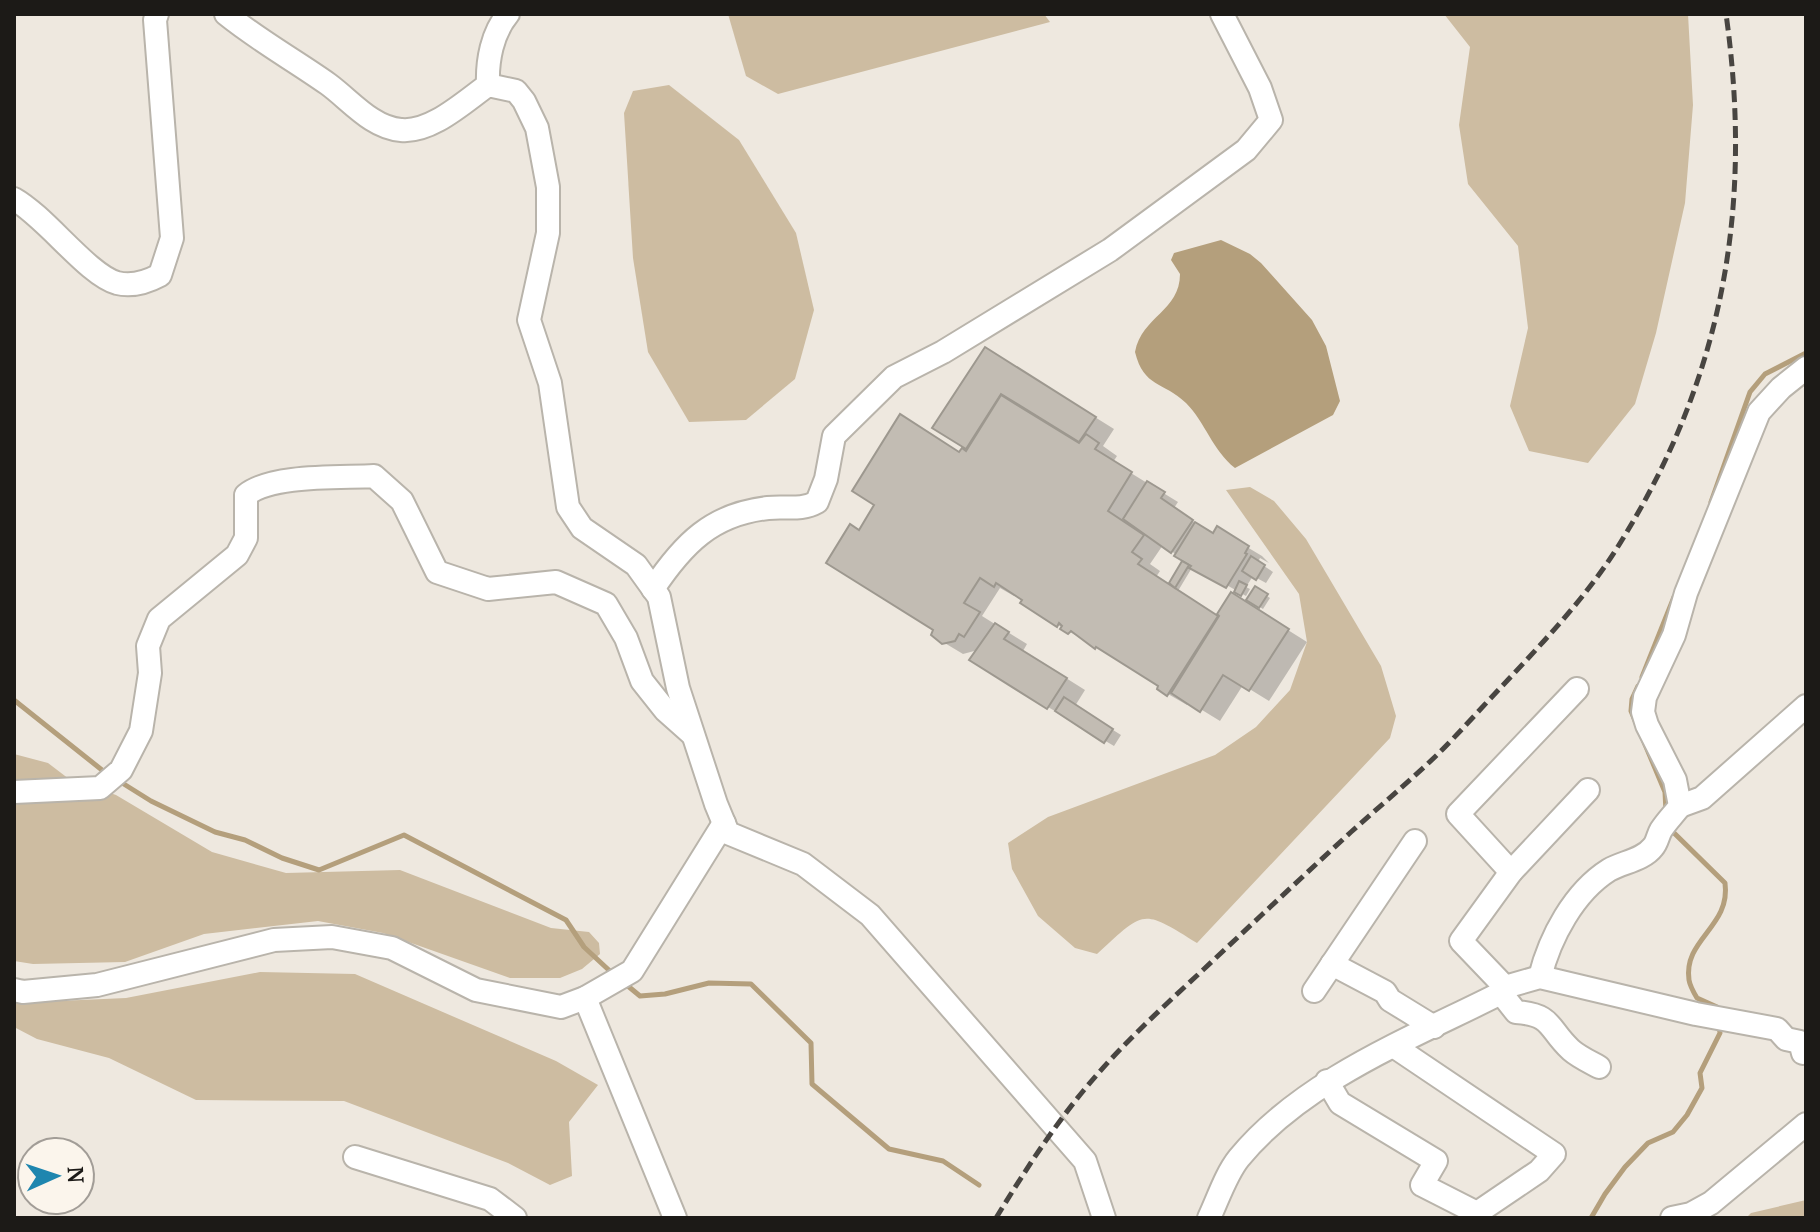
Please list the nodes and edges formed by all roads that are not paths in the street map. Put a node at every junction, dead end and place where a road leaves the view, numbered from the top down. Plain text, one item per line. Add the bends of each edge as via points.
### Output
1 (157, 14) edge
2 (226, 14) edge
3 (508, 14) edge
4 (1222, 14) edge
5 (488, 85) junction
6 (14, 199) edge
7 (1806, 368) edge
8 (653, 589) junction
9 (1577, 689) dead end
10 (1806, 706) edge
11 (693, 735) junction
12 (1588, 790) dead end
13 (14, 792) edge
14 (1673, 815) junction
15 (724, 823) junction
16 (1415, 841) dead end
17 (1511, 872) junction
18 (1332, 964) junction
19 (1540, 977) junction
20 (14, 990) edge
21 (1503, 990) junction
22 (1314, 991) dead end
23 (585, 998) junction
24 (1434, 1027) junction
25 (1395, 1047) junction
26 (1804, 1048) edge
27 (1599, 1067) dead end
28 (1327, 1081) junction
29 (1806, 1124) edge
30 (355, 1157) dead end
31 (515, 1218) edge
32 (675, 1218) edge
33 (1104, 1218) edge
34 (1209, 1218) edge
35 (1672, 1218) edge

1 - 6 street via 172,238 160,275 143,283 117,283
2 - 5 street via 378,124 401,130 422,127
3 - 5 street via 487,62
4 - 8 street via 1271,120 1246,150 1110,250 894,377 834,436 817,502 806,508 750,511 711,524 675,557
5 - 8 street via 516,91 537,128 548,187 548,233 529,320 550,383 568,507 582,528 636,565
7 - 14 street via 1759,412 1645,697 1647,725 1675,780
8 - 11 street
9 - 17 street via 1458,814
10 - 14 street via 1702,798
11 - 13 street via 642,681 606,604 556,582 488,589 437,572 402,501 374,476 298,480 255,487 246,495 246,538 237,555 159,619 148,646 150,673 141,731 121,770 100,788
11 - 15 street
12 - 17 street
14 - 19 street via 1653,847 1608,871 1578,899 1546,953
15 - 23 street via 632,971
15 - 33 street via 728,833 803,864 870,915 1085,1161
16 - 18 street
17 - 21 street via 1461,941
18 - 22 street
18 - 24 street via 1385,992
19 - 21 street
19 - 26 street via 1777,1029
20 - 23 street via 97,985 274,940 332,937 392,948 476,990 561,1007
21 - 24 street
21 - 27 street via 1516,1012 1546,1020 1572,1051
23 - 32 street
24 - 25 street
25 - 28 street
25 - 28 street via 1554,1154 1539,1171 1477,1213 1422,1185 1436,1161 1340,1103
28 - 34 street via 1237,1160
29 - 35 street via 1711,1203
30 - 31 street via 490,1199

